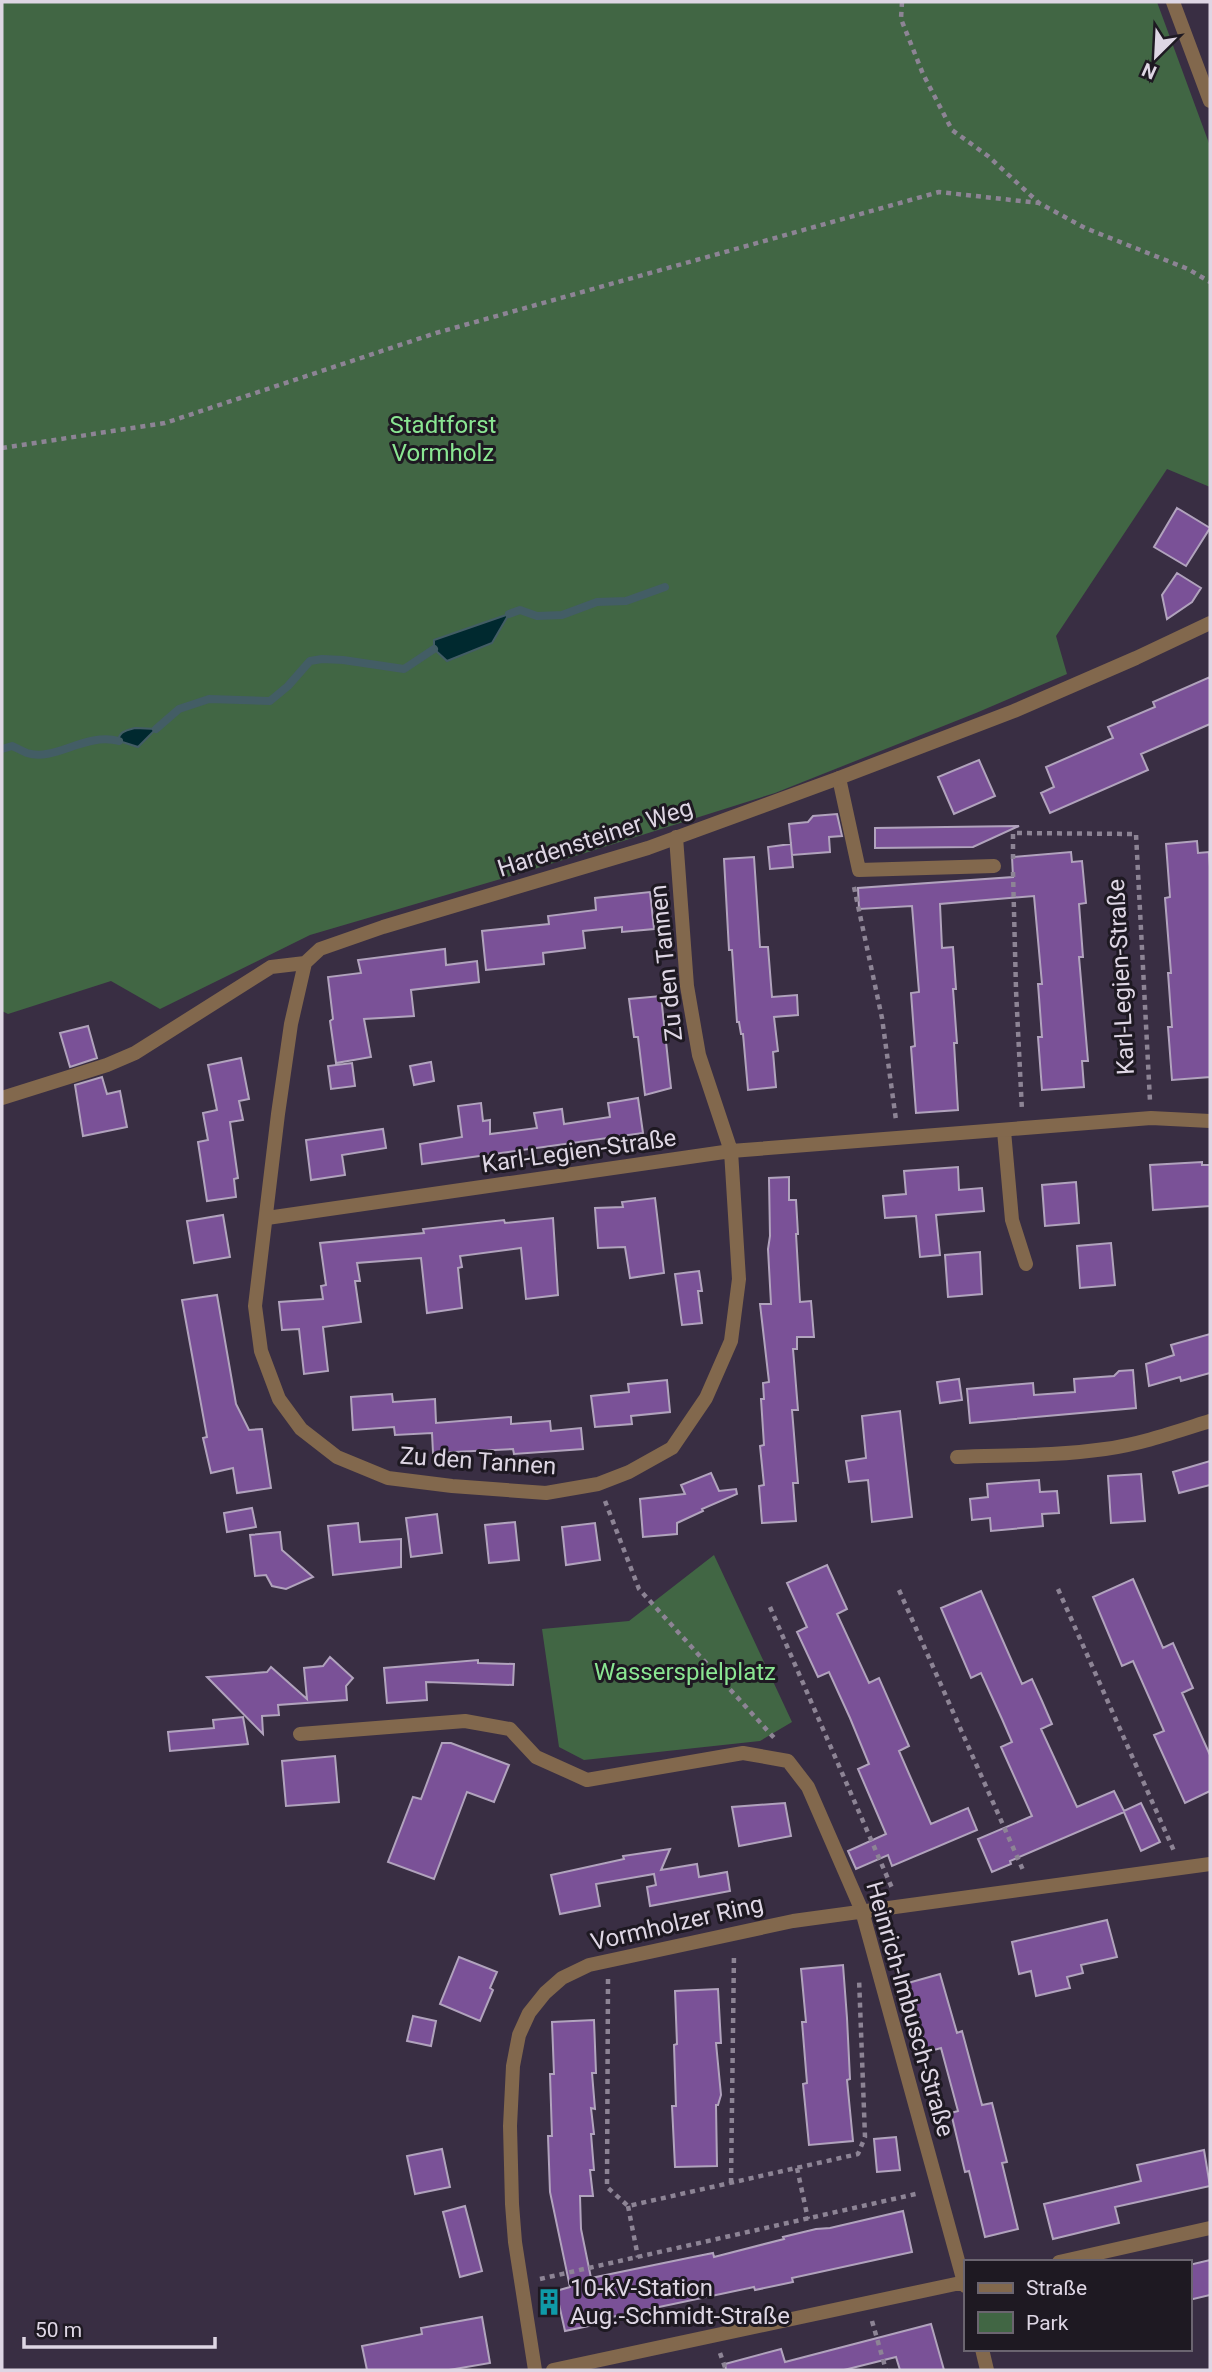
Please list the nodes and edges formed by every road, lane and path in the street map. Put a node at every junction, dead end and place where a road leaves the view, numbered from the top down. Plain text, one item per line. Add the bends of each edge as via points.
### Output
1 (902, 2) edge
2 (1173, 2) edge
3 (1210, 101) edge
4 (1039, 203) junction
5 (1210, 282) edge
6 (2, 448) edge
7 (1210, 622) edge
8 (839, 778) junction
9 (676, 837) junction
10 (994, 866) dead end
11 (858, 910) dead end
12 (304, 963) junction
13 (2, 1098) edge
14 (1151, 1118) junction
15 (1210, 1121) edge
16 (1023, 1130) junction
17 (1004, 1131) junction
18 (899, 1138) junction
19 (731, 1151) junction
20 (267, 1218) junction
21 (1026, 1264) dead end
22 (1210, 1421) edge
23 (957, 1457) dead end
24 (598, 1484) junction
25 (1058, 1589) dead end
26 (899, 1590) dead end
27 (769, 1607) dead end
28 (772, 1733) dead end
29 (300, 1734) dead end
30 (1210, 1864) edge
31 (1181, 1868) junction
32 (889, 1880) dead end
33 (1030, 1887) junction
34 (862, 1911) junction
35 (734, 1933) junction
36 (608, 1960) junction
37 (858, 1966) dead end
38 (797, 2168) junction
39 (731, 2183) junction
40 (915, 2195) dead end
41 (628, 2206) junction
42 (808, 2219) junction
43 (1210, 2228) edge
44 (638, 2257) junction
45 (1068, 2260) edge
46 (964, 2280) edge
47 (522, 2283) junction
48 (964, 2284) edge
49 (867, 2304) junction
50 (982, 2351) edge
51 (535, 2370) edge
52 (553, 2370) edge
53 (886, 2370) edge
54 (987, 2370) edge

1 - 4 path via 901,19 952,130
2 - 3 street
4 - 5 path
4 - 6 path via 939,192 436,333 165,422
7 - 8 street, Hardensteiner Weg via 1014,712
8 - 9 street, Hardensteiner Weg
8 - 10 street via 859,870
9 - 12 street, Hardensteiner Weg via 383,927 320,949
9 - 19 street, Zu den Tannen via 694,1027
11 - 18 path via 882,1018
12 - 13 street, Hardensteiner Weg via 271,967 135,1053
12 - 20 street, Zu den Tannen via 289,1037
14 - 15 street, Karl-Legien-Straße
14 - 16 street, Karl-Legien-Straße
14 - 16 path, Karl-Legien-Straße via 1136,834 1013,833
16 - 17 street, Karl-Legien-Straße
17 - 18 street, Karl-Legien-Straße
17 - 21 street via 1012,1220
18 - 19 street, Karl-Legien-Straße
19 - 20 street, Karl-Legien-Straße
19 - 24 street, Zu den Tannen via 738,1279 730,1341 706,1398 672,1448
20 - 24 street, Zu den Tannen via 256,1306 261,1351 279,1399 301,1429 337,1457 387,1478 546,1493
22 - 23 street via 1105,1449
24 - 28 path via 639,1589
25 - 31 path
26 - 33 path
27 - 32 path
29 - 34 street, Heinrich-Imbusch-Straße via 465,1721 510,1729 536,1756 587,1780 743,1753 788,1761 808,1787
30 - 31 street, Vormholzer Ring
31 - 33 street, Vormholzer Ring
33 - 34 street, Vormholzer Ring
34 - 35 street, Vormholzer Ring
34 - 46 street, Heinrich-Imbusch-Straße
35 - 36 street, Vormholzer Ring
35 - 39 path
36 - 41 path via 607,2187
36 - 47 street, Vormholzer Ring via 562,1978 529,2013 519,2035 510,2126 515,2242
37 - 38 path via 864,2144 858,2154
38 - 39 path
38 - 42 path
39 - 41 path
40 - 42 path
41 - 44 path
42 - 44 path
43 - 45 street
44 - 47 path
47 - 51 street, Vormholzer Ring
48 - 49 street
49 - 52 street
49 - 53 path
50 - 54 street

